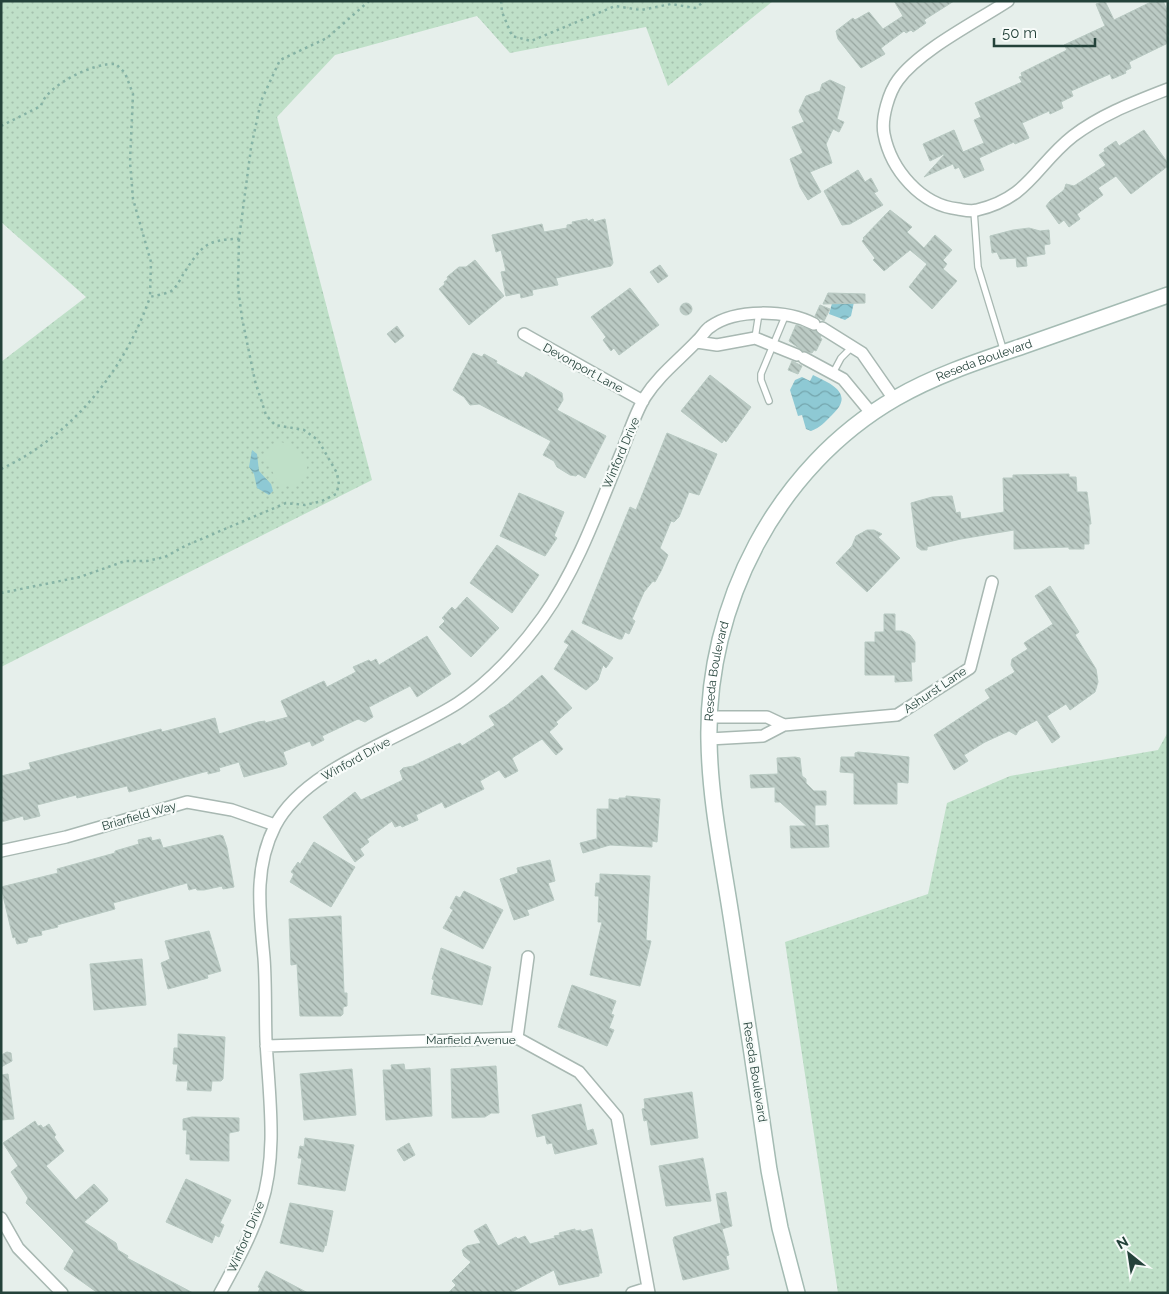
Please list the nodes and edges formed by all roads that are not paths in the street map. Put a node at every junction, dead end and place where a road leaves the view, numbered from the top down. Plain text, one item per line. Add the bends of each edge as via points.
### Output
1 (1008, 1) edge
2 (1168, 89) edge
3 (974, 211) junction
4 (1168, 295) edge
5 (759, 313) junction
6 (786, 314) junction
7 (524, 334) dead end
8 (755, 338) junction
9 (697, 342) junction
10 (774, 344) junction
11 (854, 346) junction
12 (1004, 353) junction
13 (833, 373) junction
14 (894, 399) junction
15 (642, 401) junction
16 (769, 402) dead end
17 (872, 414) junction
18 (992, 582) dead end
19 (710, 717) junction
20 (784, 726) junction
21 (709, 739) junction
22 (275, 825) junction
23 (1, 850) edge
24 (528, 957) dead end
25 (517, 1038) junction
26 (266, 1046) junction
27 (1, 1218) edge
28 (649, 1291) edge
29 (62, 1293) edge
30 (220, 1293) edge
31 (632, 1293) edge
32 (797, 1293) edge

1 - 3 street via 919,58 897,80 887,102 883,132 894,164 915,190 942,208
2 - 3 street via 1110,112 1086,126 1028,184 1005,202
3 - 12 lane via 978,267
4 - 12 main road, Reseda Boulevard
5 - 6 street, Winford Drive
5 - 8 lane
5 - 9 street, Winford Drive via 732,318 710,327
6 - 10 lane
6 - 11 street, Winford Drive via 801,317
7 - 15 street, Devonport Lane
8 - 9 street via 717,345
8 - 10 street
9 - 15 street, Winford Drive via 671,366
10 - 13 street
10 - 16 lane via 761,380
11 - 13 lane via 841,358
11 - 14 street, Winford Drive
12 - 14 main road, Reseda Boulevard via 951,371
13 - 17 street via 851,387
14 - 17 main road, Reseda Boulevard
15 - 22 street, Winford Drive via 569,574 543,617 520,645 461,701 427,722 328,772 307,788
17 - 19 main road, Reseda Boulevard via 816,462 758,540 720,635 710,688
18 - 20 street, Ashurst Lane via 970,668 897,715
19 - 20 street, Ashurst Lane via 767,717
19 - 21 main road, Reseda Boulevard
20 - 21 street, Ashurst Lane via 763,736
21 - 32 main road, Reseda Boulevard via 710,775 770,1170 780,1228
22 - 23 street, Briarfield Way via 232,810 186,802 66,837
22 - 26 street, Winford Drive via 259,879
24 - 25 street
25 - 26 street, Marfield Avenue
25 - 28 street, Marfield Avenue via 580,1072 617,1117
26 - 30 street, Winford Drive via 271,1141 268,1174 261,1206 242,1253
27 - 29 street via 18,1248
28 - 31 street

